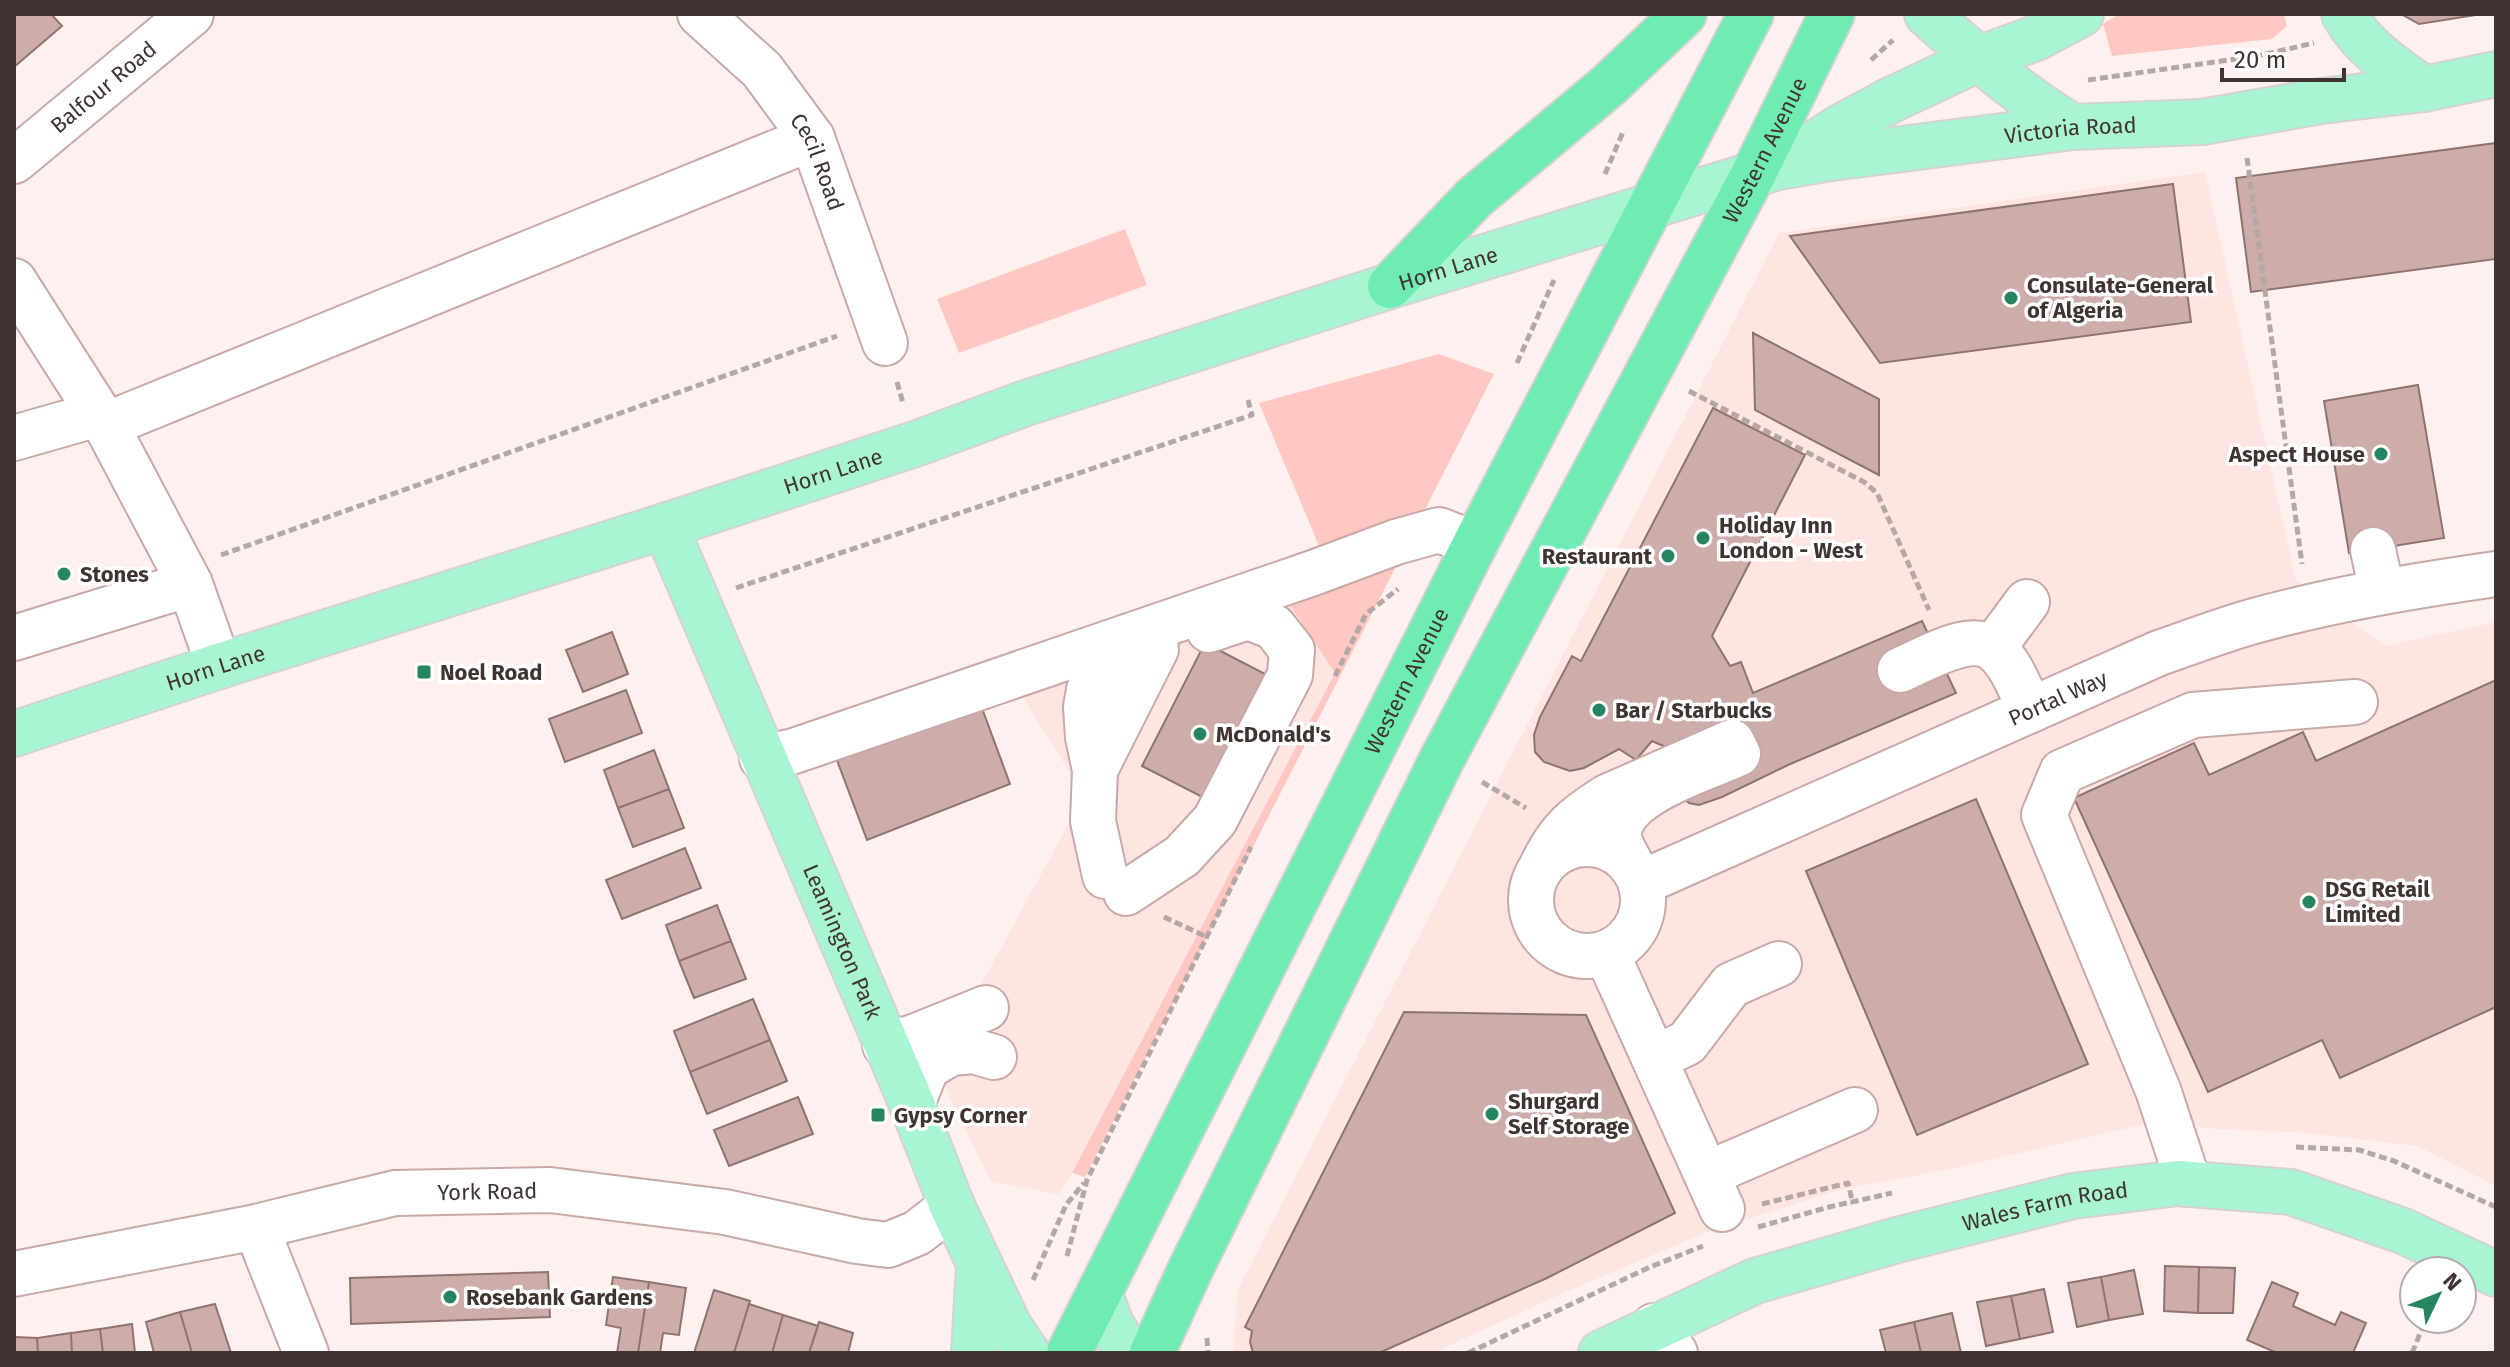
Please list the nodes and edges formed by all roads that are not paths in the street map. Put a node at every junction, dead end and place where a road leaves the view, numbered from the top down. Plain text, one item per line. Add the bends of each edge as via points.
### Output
1 (191, 14) edge
2 (700, 14) edge
3 (1684, 14) edge
4 (1751, 14) edge
5 (1832, 14) edge
6 (2081, 14) edge
7 (2344, 14) edge
8 (1914, 23) edge
9 (1978, 59) junction
10 (2496, 74) edge
11 (2424, 89) junction
12 (2073, 127) junction
13 (812, 138) junction
14 (14, 161) edge
15 (1765, 171) junction
16 (1651, 206) junction
17 (14, 281) edge
18 (1390, 286) junction
19 (881, 332) road end
20 (102, 419) junction
21 (14, 438) edge
22 (665, 526) junction
23 (1475, 544) junction
24 (2373, 550) dead end
25 (2496, 574) edge
26 (186, 576) junction
27 (2382, 592) junction
28 (2027, 602) dead end
29 (14, 638) edge
30 (1993, 648) junction
31 (219, 666) junction
32 (1900, 670) dead end
33 (2355, 702) dead end
34 (2030, 710) junction
35 (14, 734) edge
36 (762, 758) junction
37 (1542, 866) junction
38 (1637, 876) junction
39 (1130, 894) joint
40 (1607, 954) junction
41 (1779, 964) dead end
42 (986, 1008) dead end
43 (885, 1045) junction
44 (994, 1057) dead end
45 (1655, 1058) junction
46 (912, 1104) junction
47 (1855, 1110) dead end
48 (2189, 1184) junction
49 (952, 1206) junction
50 (256, 1227) junction
51 (979, 1263) junction
52 (14, 1274) edge
53 (2496, 1274) edge
54 (1100, 1295) junction
55 (1664, 1340) edge
56 (306, 1353) edge
57 (974, 1353) edge
58 (1027, 1353) edge
59 (1069, 1353) edge
60 (1128, 1353) edge
61 (1152, 1353) edge
62 (1601, 1353) edge

1 - 14 street, Balfour Road
2 - 13 street, Cecil Road via 762,70
3 - 18 highway via 1474,198
4 - 16 highway, Western Avenue
5 - 15 highway, Western Avenue
6 - 9 main road
7 - 11 main road via 2376,55
8 - 9 main road
9 - 12 main road
9 - 15 main road via 1891,100
10 - 11 main road, Victoria Road
11 - 12 main road, Victoria Road via 2202,122
12 - 15 main road, Victoria Road
13 - 19 street, Cecil Road
13 - 20 street
15 - 16 main road, Victoria Road
15 - 61 highway, Western Avenue via 1442,759
16 - 18 main road, Horn Lane
16 - 23 highway, Western Avenue
17 - 20 street
18 - 22 main road, Horn Lane
20 - 21 street
20 - 26 street
22 - 31 main road, Horn Lane
22 - 36 main road, Leamington Park
23 - 36 street via 1439,530 1396,542
23 - 54 highway, Western Avenue
24 - 27 street
25 - 27 street, Portal Way
26 - 29 street
26 - 31 street
27 - 34 street, Portal Way via 2246,624 2159,653
28 - 30 street
30 - 32 street via 1974,641
30 - 34 street
31 - 35 main road, Horn Lane
33 - 48 street via 2193,715 2062,772 2044,815 2158,1090
34 - 38 street, Portal Way
36 - 43 main road, Leamington Park
37 - 38 street via 1556,853 1588,844 1621,855
37 - 38 street via 1553,843 1590,808 1732,742 1738,754 1652,792 1630,811 1619,833
37 - 40 street via 1530,900 1542,934 1570,955
38 - 40 street via 1644,900 1641,917 1634,933
39 - 39 street via 1094,830 1089,690 1107,668 1248,617 1274,627 1292,650 1290,675 1215,820 1182,856
40 - 45 street
41 - 45 street via 1731,985 1687,1043
42 - 43 street
43 - 46 main road, Leamington Park
44 - 46 street via 973,1051 951,1053 927,1067
45 - 47 street via 1714,1192
46 - 49 main road, Leamington Park
48 - 53 main road, Wales Farm Road via 2291,1192 2403,1231
48 - 55 main road, Wales Farm Road via 2073,1196 1755,1281
49 - 50 street, York Road via 917,1233 888,1245 725,1212 550,1190 395,1193
49 - 51 main road, Leamington Park
50 - 52 street, York Road
50 - 56 street
51 - 57 main road
51 - 58 main road, Leamington Park
54 - 59 highway, Western Avenue
54 - 60 main road
55 - 62 main road, Wales Farm Road

